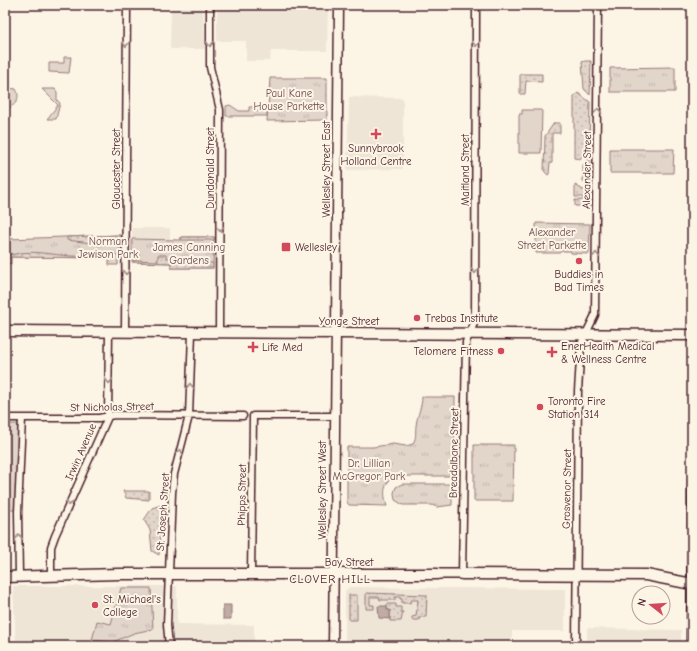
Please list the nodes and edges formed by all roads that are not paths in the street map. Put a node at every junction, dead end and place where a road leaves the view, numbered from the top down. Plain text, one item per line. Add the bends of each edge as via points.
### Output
1 (127, 5) edge
2 (210, 5) edge
3 (338, 5) edge
4 (476, 5) edge
5 (598, 5) edge
6 (5, 331) edge
7 (109, 332) junction
8 (125, 332) junction
9 (192, 333) junction
10 (219, 333) junction
11 (335, 333) junction
12 (471, 334) junction
13 (587, 334) junction
14 (692, 335) edge
15 (188, 416) junction
16 (243, 416) dead end
17 (334, 416) junction
18 (108, 417) junction
19 (5, 418) edge
20 (22, 418) junction
21 (692, 481) edge
22 (169, 574) junction
23 (251, 574) junction
24 (333, 574) junction
25 (437, 574) joint
26 (462, 574) junction
27 (576, 575) junction
28 (19, 576) junction
29 (50, 576) junction
30 (5, 577) edge
31 (691, 584) edge
32 (169, 646) edge
33 (333, 646) edge
34 (576, 646) edge
35 (690, 646) edge

1 -> 8 street, Gloucester Street
2 -> 10 street, Dundonald Street via 210,67 220,110
3 - 11 street, Wellesley Street East
4 -> 12 street, Maitland Street via 475,321
13 -> 5 street, Alexander Street via 595,314
6 - 7 main road, Yonge Street
7 - 8 main road, Yonge Street
7 -> 18 street, Irwin Avenue
8 - 9 main road, Yonge Street
9 - 10 main road, Yonge Street
15 -> 9 street, St. Joseph Street
10 - 11 main road, Yonge Street
11 - 12 main road, Yonge Street
11 - 17 street, Wellesley Street West
12 - 13 main road, Yonge Street
12 - 26 street, Breadalbane Street via 466,342
13 - 14 main road, Yonge Street
13 - 27 street, Grosvenor Street via 580,349 578,391
15 - 16 street, St Nicholas Street
15 - 18 street, St Nicholas Street
22 -> 15 street, St. Joseph Street via 174,474
17 - 23 street, Phipps Street via 253,416
17 - 24 street, Wellesley Street West
18 - 20 street, St Nicholas Street
18 -> 29 street, Irwin Avenue via 55,536 51,547
19 - 20 street, St Nicholas Street
28 -> 20 street via 18,512
21 - 31 street
22 - 23 main road, Bay Street
22 - 29 main road, Bay Street
22 - 32 street, St. Joseph Street
23 - 24 main road, Bay Street
24 - 25 main road, Bay Street
24 - 33 street, Wellesley Street West
25 - 26 main road, Bay Street
26 - 27 main road, Bay Street
27 - 31 main road, Bay Street via 646,575
27 - 34 street, Grosvenor Street
28 - 29 main road, Bay Street
28 - 30 main road, Bay Street
31 - 35 street

